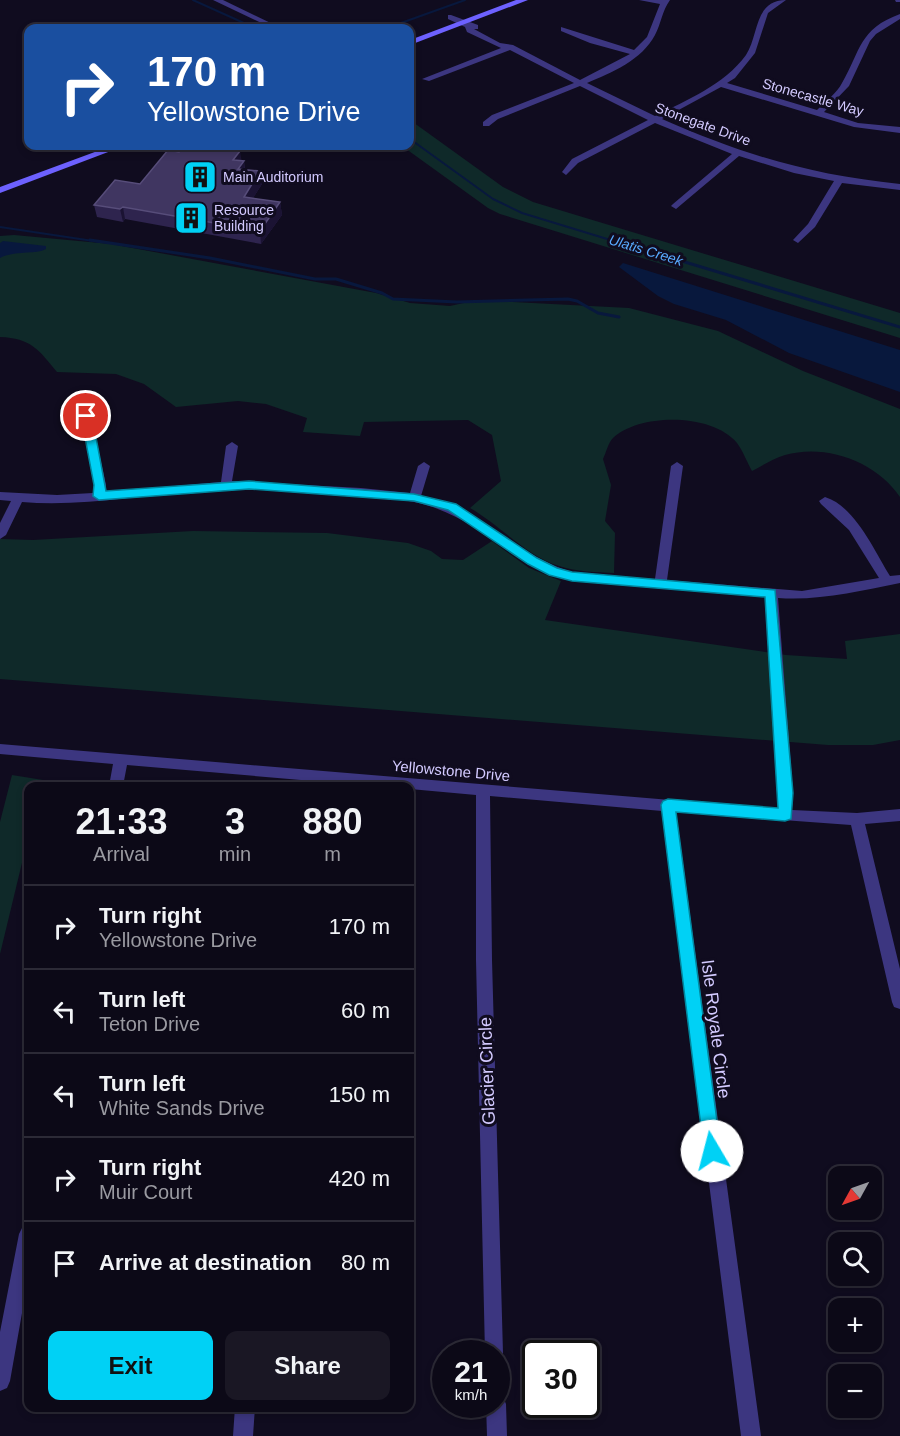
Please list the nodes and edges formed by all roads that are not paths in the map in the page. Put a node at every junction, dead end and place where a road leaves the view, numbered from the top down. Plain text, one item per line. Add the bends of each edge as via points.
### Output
1 (218, 0) edge
2 (498, 0) edge
3 (524, 0) edge
4 (643, 0) edge
5 (783, 0) edge
6 (665, 1) edge
7 (900, 16) edge
8 (451, 17) junction
9 (269, 24) edge
10 (465, 24) junction
11 (564, 29) dead end
12 (414, 31) edge
13 (414, 43) edge
14 (510, 47) junction
15 (636, 53) junction
16 (426, 80) dead end
17 (578, 83) junction
18 (721, 84) junction
19 (818, 114) junction
20 (652, 120) junction
21 (486, 124) dead end
22 (900, 130) edge
23 (108, 150) edge
24 (739, 152) junction
25 (566, 172) dead end
26 (839, 180) junction
27 (900, 187) edge
28 (0, 190) edge
29 (676, 206) dead end
30 (798, 240) dead end
31 (86, 416) dead end
32 (232, 446) dead end
33 (424, 466) dead end
34 (677, 466) dead end
35 (226, 485) junction
36 (0, 496) edge
37 (99, 496) junction
38 (18, 498) junction
39 (414, 498) junction
40 (825, 501) dead end
41 (0, 535) edge
42 (900, 579) edge
43 (887, 581) junction
44 (661, 582) junction
45 (771, 593) junction
46 (0, 749) edge
47 (121, 759) junction
48 (300, 781) edge
49 (117, 782) edge
50 (323, 782) edge
51 (414, 786) edge
52 (483, 789) junction
53 (668, 805) junction
54 (785, 815) junction
55 (900, 815) edge
56 (857, 819) junction
57 (900, 1002) edge
58 (24, 1255) edge
59 (494, 1340) edge
60 (0, 1381) edge
61 (245, 1412) edge
62 (496, 1418) edge
63 (243, 1436) edge
64 (497, 1436) edge
65 (751, 1436) edge

1 - 9 street
2 - 8 main road
3 - 10 main road
4 - 6 street
5 - 18 street via 765,12 751,53
6 - 15 street via 654,32
7 - 19 street via 866,40 845,86
8 - 10 street, Stonegate Drive
8 - 12 main road
10 - 13 main road
10 - 14 street, Stonegate Drive via 498,45
11 - 15 street
14 - 16 street
14 - 17 street, Stonegate Drive
15 - 17 street
17 - 20 street, Stonegate Drive
17 - 21 street
18 - 19 street, Stonecastle Way
18 - 20 street
19 - 22 street, Stonecastle Way via 857,125
20 - 24 street, Stonegate Drive
20 - 25 street via 575,161
23 - 28 main road
24 - 26 street, Stonegate Drive
24 - 29 street
26 - 27 street, Stonegate Drive
26 - 30 street via 812,225
31 - 37 street
32 - 35 street
33 - 39 street
34 - 44 street
35 - 37 street
35 - 39 street
36 - 38 street
37 - 38 street
38 - 41 street
39 - 44 street via 452,507 553,572 572,577
40 - 43 street via 850,521
42 - 43 street
43 - 45 street via 825,593
44 - 45 street
45 - 54 street
46 - 47 street, Yellowstone Drive
47 - 48 street, Yellowstone Drive
47 - 49 street
48 - 50 street, Yellowstone Drive
51 - 52 street, Yellowstone Drive
52 - 53 street, Yellowstone Drive
52 - 59 street, Glacier Circle
53 - 54 street, Yellowstone Drive
53 - 65 street, Isle Royale Circle
54 - 56 street, Yellowstone Drive
55 - 56 street, Yellowstone Drive
56 - 57 street
58 - 60 street
61 - 63 street
62 - 64 street

